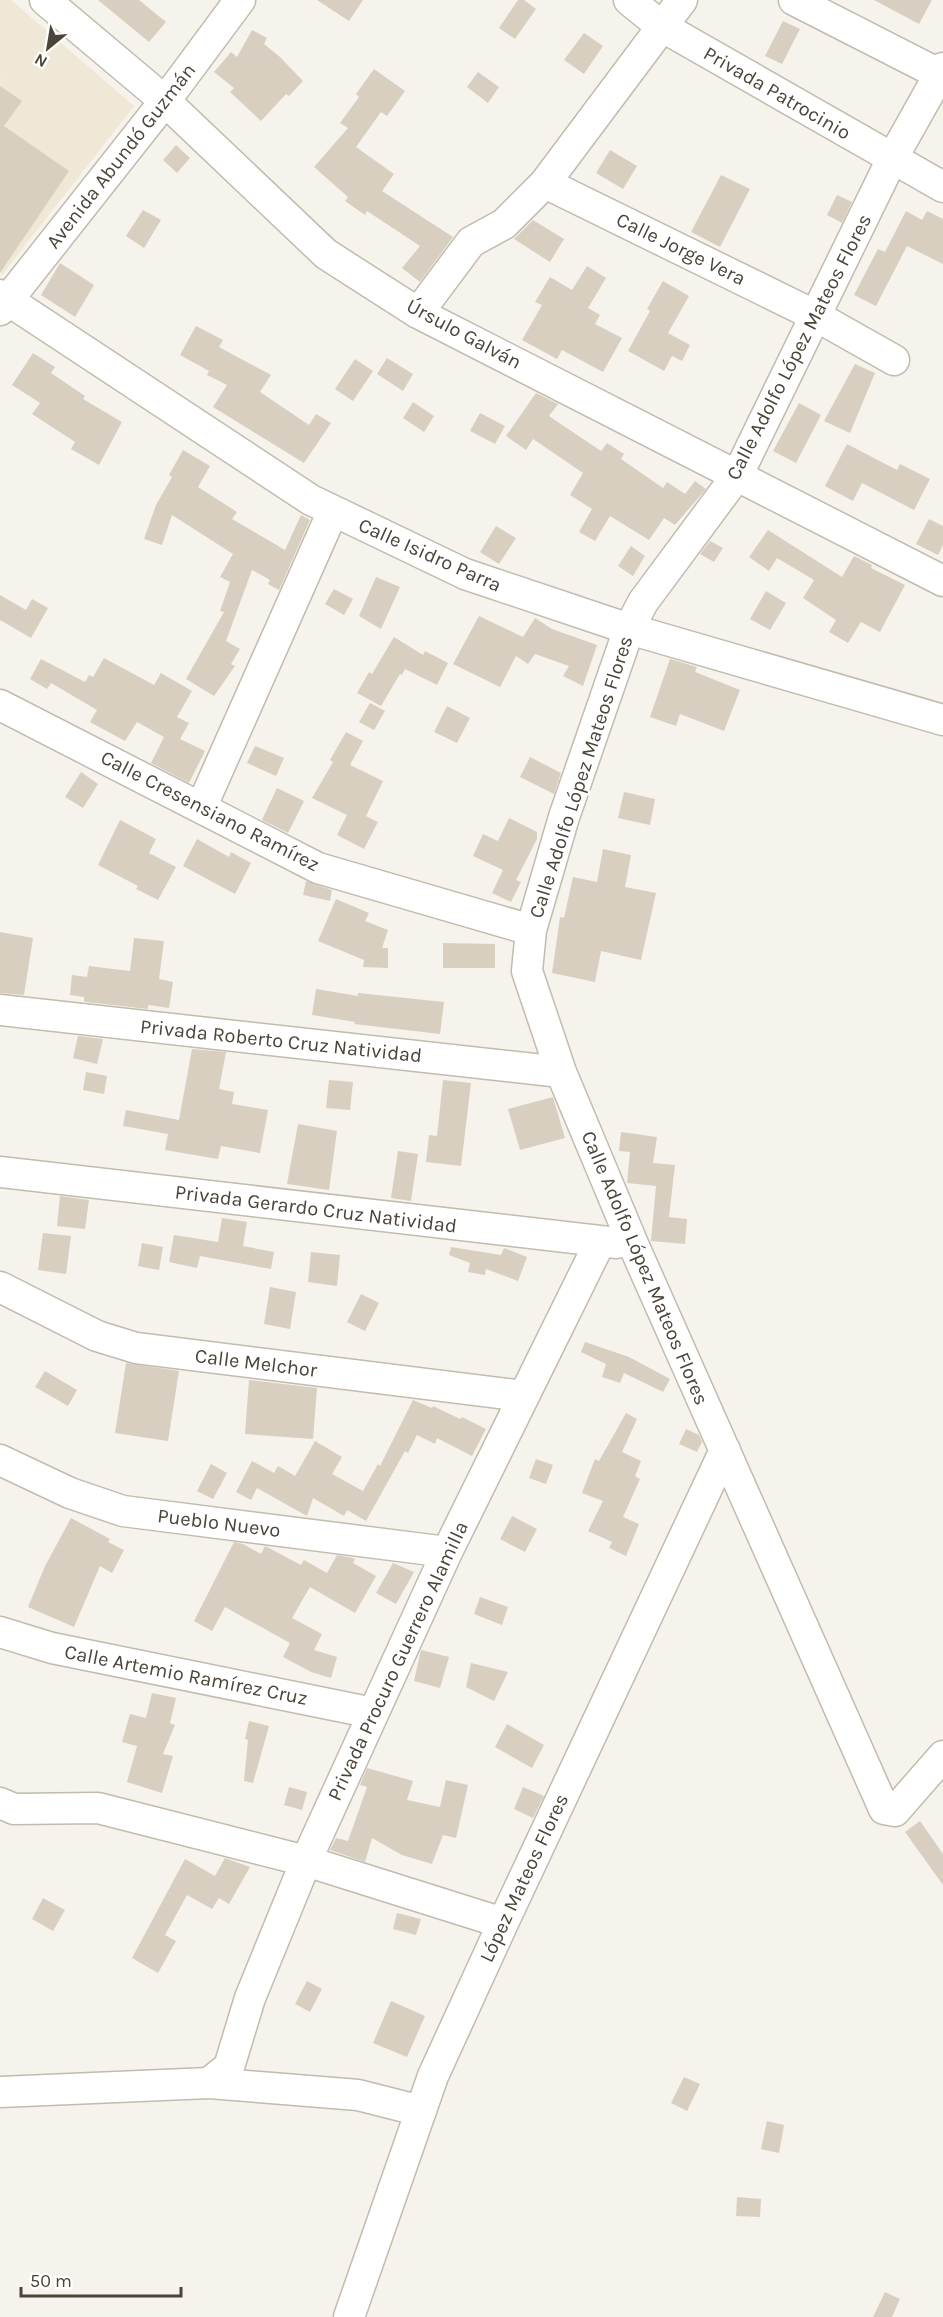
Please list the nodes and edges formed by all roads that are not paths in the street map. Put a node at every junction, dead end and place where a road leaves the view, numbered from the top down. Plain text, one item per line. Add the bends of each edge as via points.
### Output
1 (45, 0) edge
2 (240, 0) edge
3 (629, 0) edge
4 (682, 0) edge
5 (794, 0) edge
6 (661, 26) junction
7 (942, 73) edge
8 (165, 101) junction
9 (892, 159) junction
10 (545, 183) junction
11 (943, 187) edge
12 (3, 302) edge
13 (418, 312) junction
14 (816, 316) junction
15 (894, 360) dead end
16 (738, 474) junction
17 (333, 511) junction
18 (943, 581) edge
19 (628, 629) junction
20 (0, 705) edge
21 (943, 720) edge
22 (201, 808) junction
23 (531, 930) junction
24 (0, 1010) edge
25 (561, 1072) junction
26 (0, 1172) edge
27 (600, 1242) junction
28 (633, 1244) junction
29 (0, 1287) edge
30 (524, 1396) junction
31 (725, 1450) junction
32 (0, 1460) edge
33 (447, 1552) junction
34 (0, 1632) edge
35 (373, 1713) junction
36 (943, 1756) edge
37 (0, 1803) edge
38 (306, 1861) junction
39 (503, 1923) junction
40 (209, 2083) junction
41 (0, 2092) edge
42 (421, 2111) junction
43 (349, 2317) edge

1 - 8 street, Úrsulo Galván
2 - 8 street, Avenida Abundó Guzmán
3 - 6 street, Privada Patrocinio
4 - 6 street
5 - 7 street
6 - 9 street, Privada Patrocinio
6 - 10 street
7 - 9 street, Calle Adolfo López Mateos Flores
8 - 12 street, Avenida Abundó Guzmán
8 - 13 street, Úrsulo Galván via 326,254
9 - 11 street, Privada Patrocinio
9 - 14 street, Calle Adolfo López Mateos Flores
10 - 13 street via 504,224 471,242
10 - 14 street, Calle Jorge Vera
12 - 17 street, Calle Isidro Parra
13 - 16 street, Úrsulo Galván
14 - 15 street, Calle Jorge Vera
14 - 16 street, Calle Adolfo López Mateos Flores
16 - 18 street, Úrsulo Galván
16 - 19 street, Calle Adolfo López Mateos Flores via 643,602
17 - 19 street, Calle Isidro Parra via 465,574
17 - 22 street
19 - 21 street, Calle Isidro Parra
19 - 23 street, Calle Adolfo López Mateos Flores
20 - 22 street, Calle Cresensiano Ramírez
22 - 23 street, Calle Cresensiano Ramírez via 318,868
23 - 25 street, Calle Adolfo López Mateos Flores via 527,971
24 - 25 street, Privada Roberto Cruz Natividad
25 - 28 street, Calle Adolfo López Mateos Flores
26 - 27 street, Privada Gerardo Cruz Natividad
27 - 28 street, Privada Gerardo Cruz Natividad
27 - 30 street, Privada Procuro Guerrero Alamilla
28 - 31 street, Calle Adolfo López Mateos Flores
29 - 30 street, Calle Melchor via 97,1336 136,1348
30 - 33 street, Privada Procuro Guerrero Alamilla
31 - 36 street, Calle Adolfo López Mateos Flores via 884,1809 895,1811
31 - 39 street, López Mateos Flores
32 - 33 street, Pueblo Nuevo via 70,1493 123,1511
33 - 35 street, Privada Procuro Guerrero Alamilla
34 - 35 street, Calle Artemio Ramírez Cruz via 52,1648
35 - 38 street, Privada Procuro Guerrero Alamilla
37 - 38 street via 14,1809 98,1808
38 - 39 street
38 - 40 street, Privada Procuro Guerrero Alamilla via 250,1998 229,2067
39 - 42 street, López Mateos Flores
40 - 41 street
40 - 42 street via 358,2095
42 - 43 street, López Mateos Flores

